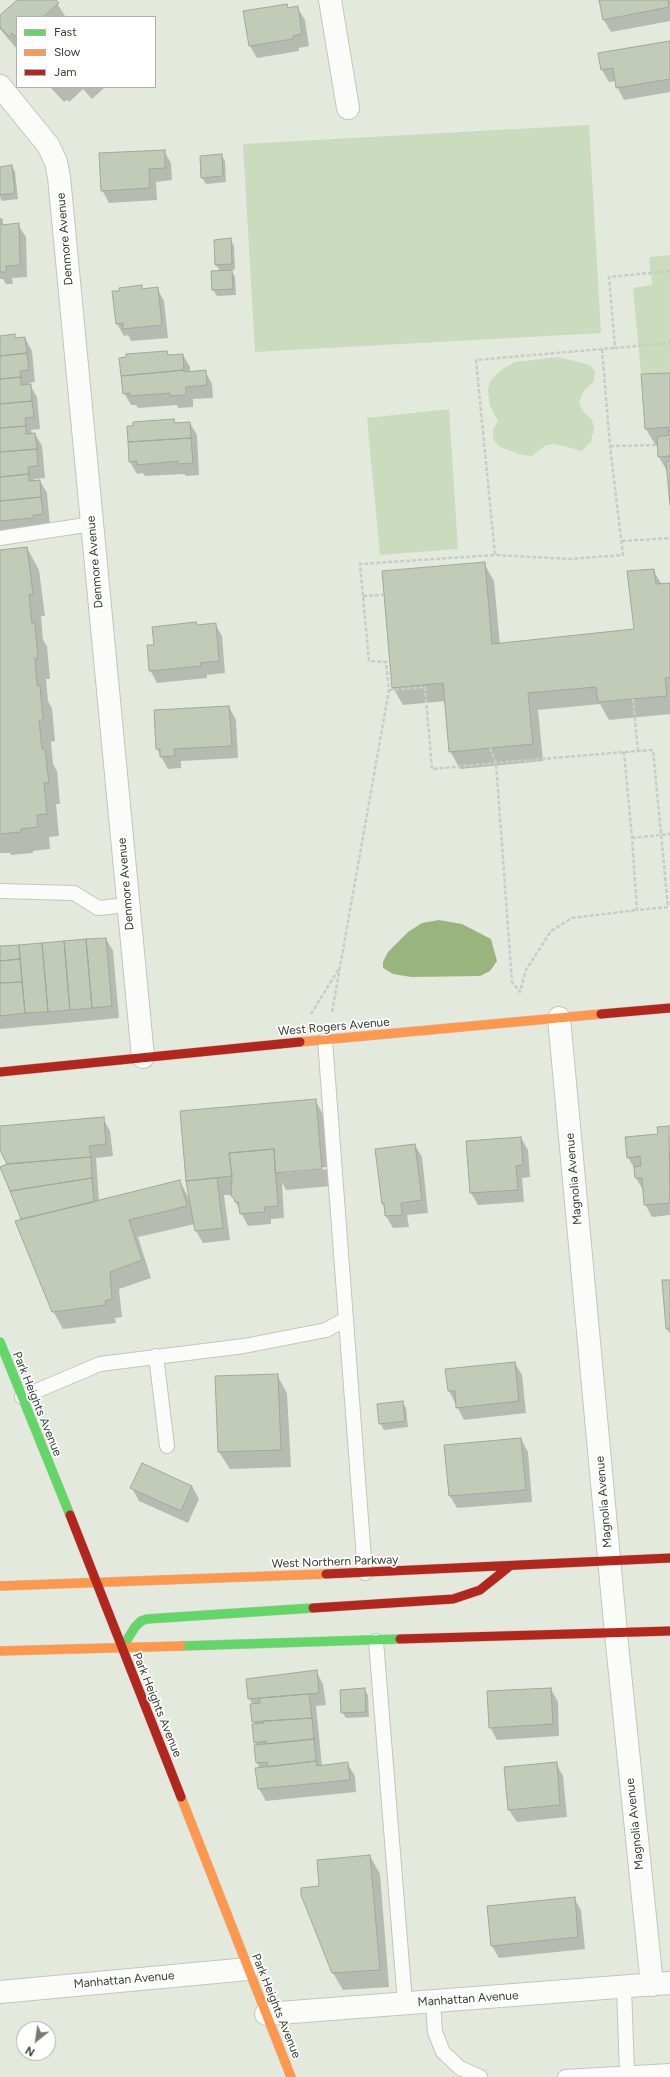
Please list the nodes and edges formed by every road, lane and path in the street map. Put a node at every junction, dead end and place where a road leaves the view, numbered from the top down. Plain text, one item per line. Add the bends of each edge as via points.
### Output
1 (330, 0) edge
2 (0, 86) edge
3 (348, 108) dead end
4 (670, 271) edge
5 (670, 343) edge
6 (615, 348) junction
7 (602, 349) junction
8 (658, 445) dead end
9 (610, 446) junction
10 (92, 524) junction
11 (0, 538) edge
12 (670, 538) edge
13 (622, 541) junction
14 (495, 555) junction
15 (383, 595) dead end
16 (363, 596) junction
17 (390, 690) junction
18 (632, 699) dead end
19 (490, 748) dead end
20 (638, 751) junction
21 (624, 752) junction
22 (496, 763) junction
23 (670, 834) edge
24 (662, 835) junction
25 (632, 838) junction
26 (0, 891) edge
27 (128, 905) junction
28 (669, 907) edge
29 (637, 910) junction
30 (341, 965) junction
31 (670, 1008) edge
32 (311, 1014) dead end
33 (332, 1015) dead end
34 (559, 1018) junction
35 (325, 1040) junction
36 (143, 1057) junction
37 (0, 1072) edge
38 (346, 1320) junction
39 (0, 1342) edge
40 (156, 1356) junction
41 (22, 1397) junction
42 (167, 1446) dead end
43 (670, 1558) edge
44 (609, 1561) junction
45 (510, 1566) junction
46 (365, 1573) junction
47 (97, 1582) junction
48 (0, 1586) edge
49 (670, 1631) edge
50 (616, 1634) junction
51 (376, 1641) junction
52 (122, 1648) junction
53 (0, 1651) edge
54 (248, 1969) junction
55 (661, 1984) edge
56 (624, 1987) junction
57 (0, 1992) edge
58 (433, 2001) junction
59 (405, 2003) junction
60 (266, 2014) junction
61 (670, 2071) edge
62 (627, 2073) junction
63 (291, 2077) edge
64 (480, 2077) edge
65 (565, 2077) edge

1 - 3 street
2 - 10 street, Denmore Avenue via 48,145 56,162
4 - 6 path via 609,277
5 - 6 path
6 - 7 path
7 - 9 path
7 - 14 path via 476,360
8 - 9 path
9 - 13 path
10 - 11 lane
10 - 27 street, Denmore Avenue
12 - 13 path
13 - 14 path via 624,555 570,559
14 - 16 path via 360,564
15 - 16 path
16 - 17 path via 370,661 388,661
17 - 22 path via 425,687 432,769
17 - 30 path
18 - 20 path
19 - 22 path
20 - 21 path
20 - 24 path via 653,750
21 - 22 path
21 - 25 path
22 - 29 path via 512,982 520,992 526,970 551,931 572,918
23 - 24 path
24 - 25 path
24 - 28 path
25 - 29 path
26 - 27 lane via 74,893 98,908
27 - 36 street, Denmore Avenue
28 - 29 path
30 - 32 path
30 - 33 path
31 - 34 main road, West Rogers Avenue
34 - 35 main road, West Rogers Avenue
34 - 44 street, Magnolia Avenue
35 - 36 main road, West Rogers Avenue
35 - 38 lane
36 - 37 main road, West Rogers Avenue
38 - 40 lane via 326,1330 304,1335 244,1346
38 - 46 lane
39 - 41 main road, Park Heights Avenue
40 - 41 lane via 100,1364
40 - 42 lane
41 - 47 main road, Park Heights Avenue
43 - 44 main road, West Northern Parkway
44 - 45 main road, West Northern Parkway
44 - 50 street, Magnolia Avenue
45 - 46 main road, West Northern Parkway
45 - 52 main road via 480,1590 453,1599 147,1619 135,1627
46 - 47 main road, West Northern Parkway
47 - 48 main road, West Northern Parkway
47 - 52 main road, Park Heights Avenue
49 - 50 main road
50 - 51 main road
50 - 55 street, Magnolia Avenue
51 - 52 main road
51 - 59 lane
52 - 53 main road
52 - 54 main road, Park Heights Avenue
54 - 57 street, Manhattan Avenue
54 - 60 main road, Park Heights Avenue
55 - 56 street, Manhattan Avenue
56 - 58 street, Manhattan Avenue
56 - 62 lane
58 - 59 street, Manhattan Avenue
58 - 64 lane via 435,2032 443,2052 460,2068
59 - 60 street, Manhattan Avenue
60 - 63 main road, Park Heights Avenue
61 - 62 lane
62 - 65 lane

